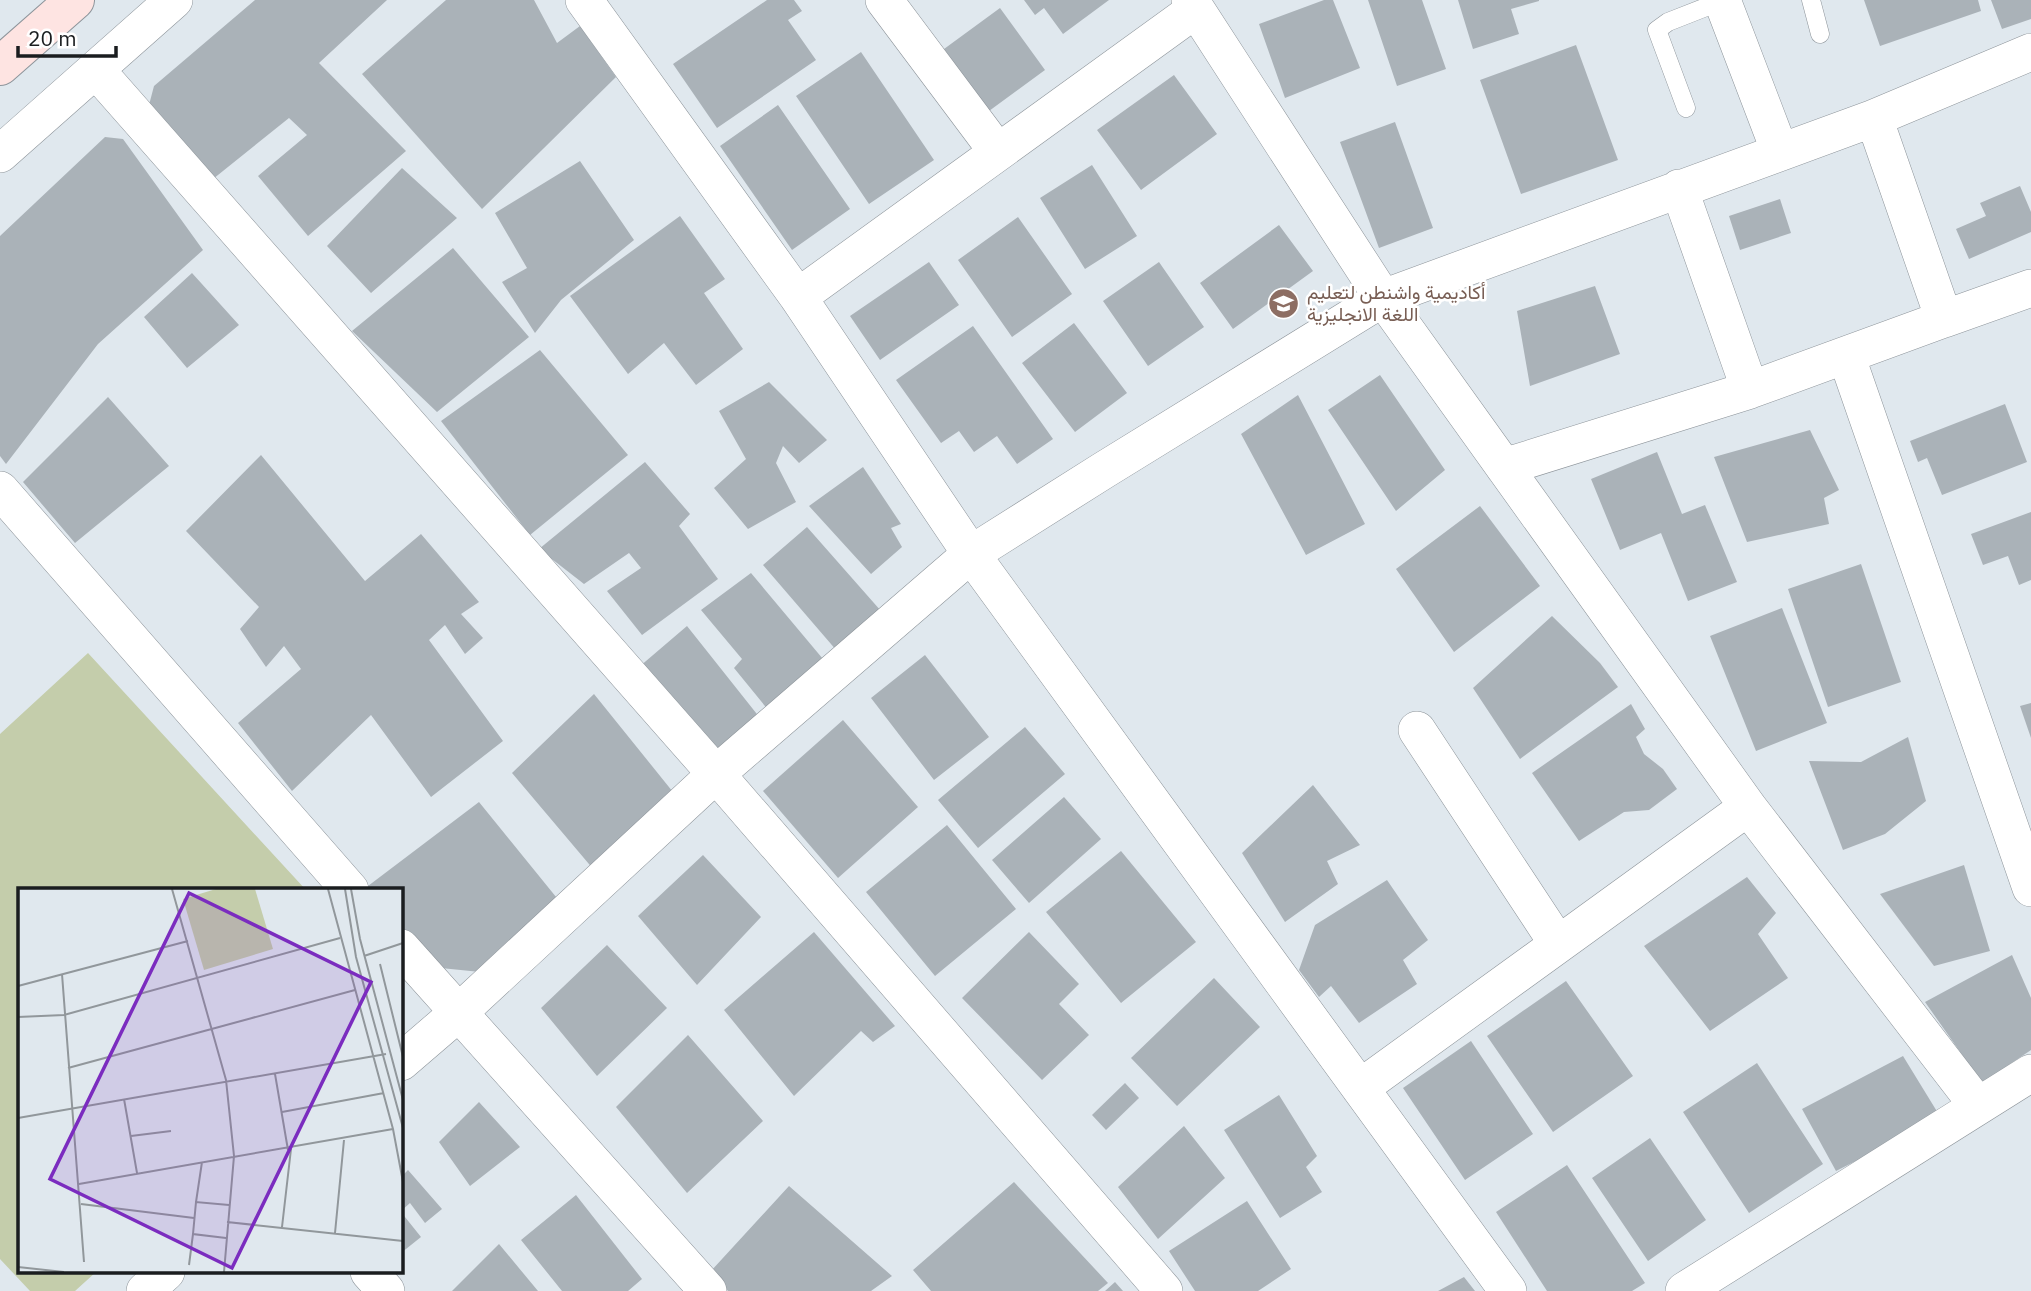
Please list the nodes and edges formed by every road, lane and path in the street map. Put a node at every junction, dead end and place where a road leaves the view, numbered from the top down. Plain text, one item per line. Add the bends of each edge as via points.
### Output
1 (75, 0) edge
2 (174, 0) edge
3 (584, 0) edge
4 (884, 0) edge
5 (1723, 0) edge
6 (1811, 0) edge
7 (1193, 4) edge
8 (1820, 34) dead end
9 (2031, 52) edge
10 (0, 66) edge
11 (96, 70) junction
12 (1686, 107) dead end
13 (1874, 118) junction
14 (996, 151) junction
15 (1780, 152) junction
16 (0, 154) edge
17 (1679, 188) junction
18 (2031, 288) edge
19 (797, 297) junction
20 (1383, 298) junction
21 (1944, 319) junction
22 (1846, 355) junction
23 (1750, 390) junction
24 (1504, 467) junction
25 (0, 491) edge
26 (971, 554) junction
27 (1417, 730) dead end
28 (716, 774) junction
29 (1748, 807) junction
30 (348, 888) edge
31 (2031, 888) edge
32 (1558, 944) junction
33 (402, 949) edge
34 (458, 1013) junction
35 (402, 1061) edge
36 (2031, 1073) edge
37 (1360, 1088) junction
38 (1978, 1106) junction
39 (164, 1274) edge
40 (371, 1274) edge
41 (145, 1291) edge
42 (386, 1291) edge
43 (708, 1291) edge
44 (1164, 1291) edge
45 (1508, 1291) edge
46 (1685, 1291) edge

1 - 10 main road
2 - 11 street
3 - 19 street
4 - 14 street
5 - 12 lane via 1657,30
5 - 15 street
6 - 8 lane
7 - 14 street
7 - 20 street
9 - 13 street
11 - 16 street
11 - 28 street
13 - 15 street
13 - 21 street
14 - 19 street
15 - 17 street
17 - 20 street
17 - 23 street
18 - 21 street
19 - 26 street
20 - 24 street
20 - 26 street
21 - 22 street
22 - 23 street
22 - 31 street
23 - 24 street
24 - 29 street
25 - 30 street
26 - 28 street
26 - 37 street
27 - 32 street
28 - 34 street
28 - 44 street
29 - 32 street
29 - 38 street
32 - 37 street
33 - 34 street
34 - 35 street
34 - 43 street
36 - 38 street
37 - 45 street
38 - 46 street
39 - 41 street
40 - 42 street

